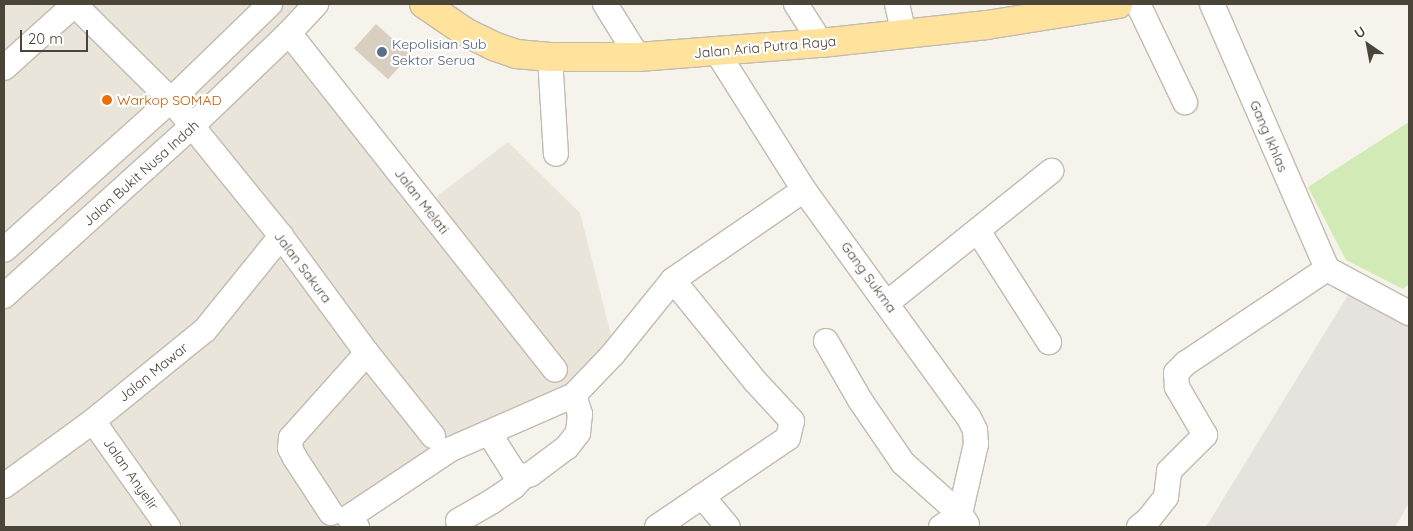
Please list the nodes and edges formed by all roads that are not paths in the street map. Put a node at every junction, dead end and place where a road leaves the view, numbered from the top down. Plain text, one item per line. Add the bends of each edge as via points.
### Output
1 (75, 4) edge
2 (316, 4) edge
3 (424, 4) edge
4 (605, 4) edge
5 (796, 4) edge
6 (897, 4) edge
7 (1118, 4) edge
8 (1138, 4) edge
9 (1212, 4) edge
10 (267, 5) edge
11 (289, 33) junction
12 (904, 35) junction
13 (821, 43) junction
14 (717, 52) junction
15 (550, 57) junction
16 (638, 57) junction
17 (4, 68) edge
18 (171, 100) junction
19 (1186, 102) dead end
20 (192, 126) junction
21 (556, 154) dead end
22 (1051, 171) dead end
23 (804, 190) junction
24 (978, 231) junction
25 (281, 236) junction
26 (4, 250) edge
27 (1327, 269) junction
28 (673, 280) junction
29 (4, 296) edge
30 (887, 303) junction
31 (1409, 313) edge
32 (826, 341) dead end
33 (1049, 342) dead end
34 (367, 353) junction
35 (556, 370) dead end
36 (574, 395) junction
37 (93, 421) junction
38 (489, 433) junction
39 (433, 436) dead end
40 (523, 477) junction
41 (4, 486) edge
42 (702, 496) junction
43 (331, 513) dead end
44 (458, 521) dead end
45 (957, 523) edge
46 (168, 527) edge
47 (357, 527) edge
48 (657, 527) edge
49 (728, 527) edge
50 (1139, 527) edge

1 - 17 street
1 - 18 street, Jalan Sakura
2 - 11 street, Jalan Bukit Nusa Indah
3 - 15 main road, Jalan Aria Putra Raya via 465,32 496,47 516,54
4 - 16 street
5 - 13 street
6 - 12 street
7 - 12 main road, Jalan Aria Putra Raya
8 - 19 street
9 - 27 street, Gang Ikhlas
10 - 18 street
11 - 20 street, Jalan Bukit Nusa Indah
11 - 35 street, Jalan Melati
12 - 13 main road, Jalan Aria Putra Raya
13 - 14 main road, Jalan Aria Putra Raya
14 - 16 main road, Jalan Aria Putra Raya
14 - 23 street, Gang Sukma
15 - 16 main road, Jalan Aria Putra Raya
15 - 21 street
18 - 20 street, Jalan Sakura
18 - 26 street
20 - 25 street, Jalan Sakura
20 - 29 street, Jalan Bukit Nusa Indah
22 - 24 street
23 - 28 street
23 - 30 street, Gang Sukma
24 - 30 street
24 - 33 street
25 - 34 street, Jalan Sakura
25 - 37 street, Jalan Mawar via 205,330
27 - 31 street
27 - 50 street via 1186,363 1176,373 1177,387 1205,435 1169,471 1166,497
28 - 36 street
28 - 42 street via 792,421 788,438
30 - 45 street, Gang Sukma via 975,430 976,444
32 - 45 street via 860,400 903,463
34 - 39 street, Jalan Sakura
34 - 43 street via 291,438 290,448 295,458
36 - 38 street
36 - 40 street via 580,414 578,433 567,447
37 - 41 street, Jalan Mawar
37 - 46 street, Jalan Anyelir
38 - 40 street via 513,471
38 - 47 street via 451,449 349,517
40 - 44 street via 513,488
42 - 48 street
42 - 49 street

